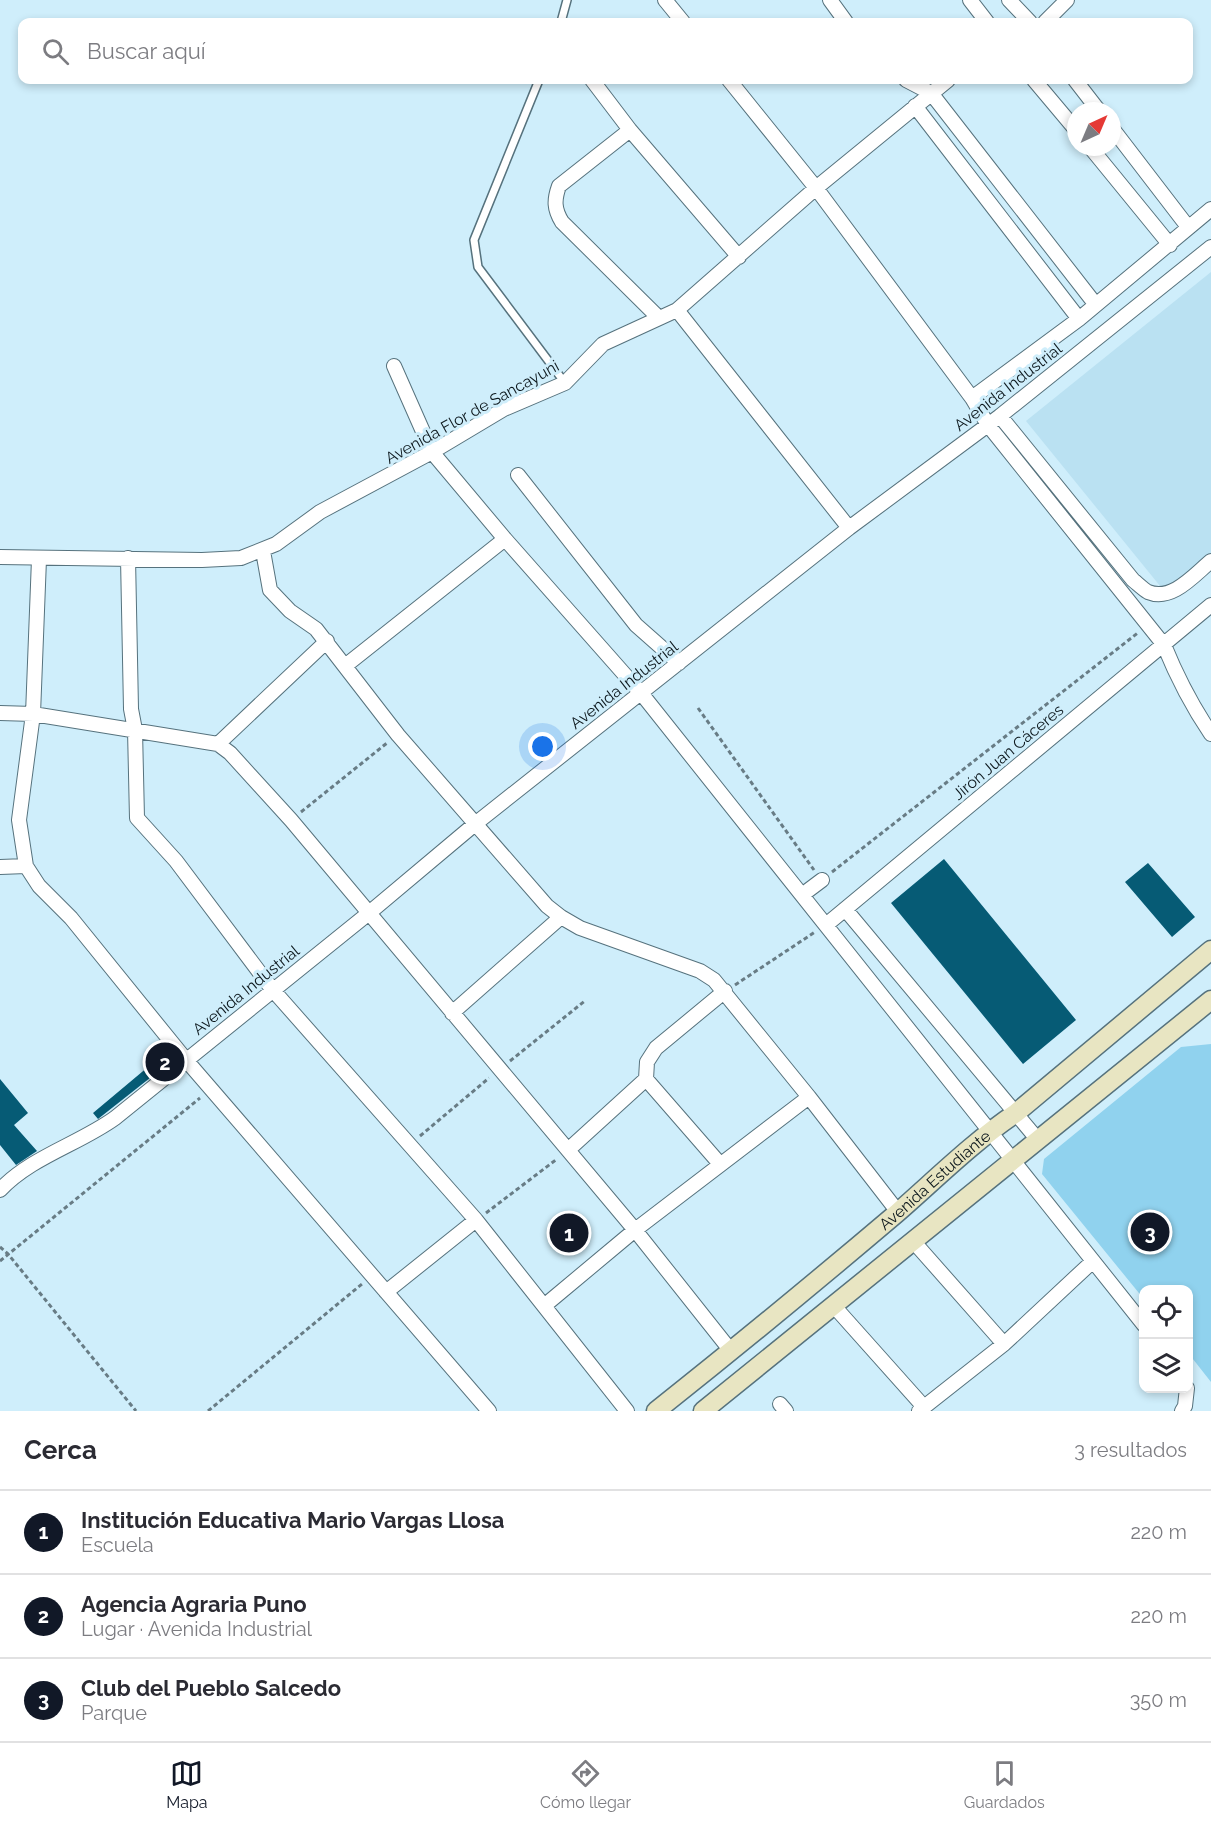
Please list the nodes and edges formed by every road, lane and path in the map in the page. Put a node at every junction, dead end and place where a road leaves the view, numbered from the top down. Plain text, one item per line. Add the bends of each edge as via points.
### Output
1 (567, 0) edge
2 (664, 0) edge
3 (830, 0) edge
4 (970, 0) edge
5 (1067, 0) edge
6 (1014, 2) edge
7 (562, 18) edge
8 (680, 18) edge
9 (843, 18) edge
10 (984, 18) edge
11 (1027, 18) edge
12 (1050, 18) edge
13 (537, 84) edge
14 (595, 84) edge
15 (732, 84) edge
16 (914, 84) edge
17 (943, 84) edge
18 (1037, 84) edge
19 (1078, 84) edge
20 (931, 93) junction
21 (1092, 102) edge
22 (915, 106) junction
23 (1067, 119) edge
24 (630, 130) junction
25 (1121, 140) edge
26 (1097, 156) edge
27 (816, 188) junction
28 (1211, 209) edge
29 (1188, 227) junction
30 (1170, 245) junction
31 (1211, 247) edge
32 (739, 257) junction
33 (1096, 305) junction
34 (677, 310) junction
35 (658, 318) junction
36 (1079, 320) junction
37 (394, 366) dead end
38 (565, 383) junction
39 (972, 398) junction
40 (1000, 416) junction
41 (988, 425) junction
42 (432, 452) junction
43 (518, 475) dead end
44 (849, 528) junction
45 (505, 539) junction
46 (263, 551) junction
47 (0, 557) edge
48 (128, 558) junction
49 (39, 559) junction
50 (1211, 561) edge
51 (1211, 605) edge
52 (1147, 626) junction
53 (327, 641) junction
54 (1164, 645) junction
55 (679, 663) junction
56 (345, 666) junction
57 (641, 693) junction
58 (698, 708) dead end
59 (0, 713) edge
60 (33, 714) junction
61 (135, 730) junction
62 (1211, 734) edge
63 (398, 735) junction
64 (218, 744) junction
65 (291, 820) junction
66 (475, 824) junction
67 (26, 866) junction
68 (0, 867) edge
69 (822, 880) junction
70 (802, 896) junction
71 (845, 909) junction
72 (369, 913) junction
73 (561, 917) junction
74 (826, 925) junction
75 (1211, 950) edge
76 (272, 990) junction
77 (725, 991) junction
78 (1211, 1000) edge
79 (452, 1013) junction
80 (186, 1060) junction
81 (646, 1079) junction
82 (207, 1093) dead end
83 (809, 1097) junction
84 (1016, 1113) junction
85 (989, 1131) junction
86 (1038, 1140) junction
87 (568, 1150) junction
88 (1011, 1160) junction
89 (720, 1164) junction
90 (0, 1191) edge
91 (898, 1212) junction
92 (476, 1221) junction
93 (635, 1230) junction
94 (913, 1241) junction
95 (0, 1247) edge
96 (8, 1254) junction
97 (0, 1261) edge
98 (1092, 1262) junction
99 (363, 1283) dead end
100 (386, 1292) junction
101 (833, 1305) junction
102 (544, 1306) junction
103 (1139, 1320) edge
104 (1004, 1344) junction
105 (731, 1351) junction
106 (1187, 1393) edge
107 (921, 1409) edge
108 (136, 1411) edge
109 (208, 1411) edge
110 (489, 1411) edge
111 (627, 1411) edge
112 (656, 1411) edge
113 (703, 1411) edge
114 (1182, 1411) edge

1 - 7 lane
2 - 8 street
3 - 9 street
4 - 10 street
5 - 12 street
6 - 11 street
13 - 38 lane via 474,240 478,267
14 - 24 street
15 - 27 street
16 - 20 street
17 - 20 street, Avenida Flor de Sancayuni
18 - 23 street
19 - 21 street
20 - 22 street, Avenida Flor de Sancayuni
20 - 33 street
22 - 27 street, Avenida Flor de Sancayuni
22 - 36 street
24 - 32 street
24 - 35 street via 559,186 555,211
25 - 29 street
26 - 30 street
27 - 32 street, Avenida Flor de Sancayuni
27 - 39 street
28 - 29 street, Avenida Industrial
29 - 30 street, Avenida Industrial
30 - 33 street, Avenida Industrial
31 - 40 street, Avenida Industrial
32 - 34 street, Avenida Flor de Sancayuni
33 - 36 street, Avenida Industrial
34 - 35 street, Avenida Flor de Sancayuni
34 - 44 street
35 - 38 street, Avenida Flor de Sancayuni via 603,344
36 - 39 street, Avenida Industrial
37 - 42 street
38 - 42 street, Avenida Flor de Sancayuni via 504,409
39 - 41 street
40 - 41 street, Avenida Industrial
40 - 50 street via 1146,591 1159,595 1172,592
41 - 44 street, Avenida Industrial
41 - 52 street
42 - 45 street
42 - 46 street, Avenida Flor de Sancayuni via 320,512
43 - 55 street via 636,625
44 - 55 street, Avenida Industrial
45 - 56 street
45 - 57 street
46 - 48 street, Avenida Flor de Sancayuni via 241,558
46 - 53 street via 270,590
47 - 49 street, Avenida Flor de Sancayuni
48 - 49 street, Avenida Flor de Sancayuni
48 - 61 street via 131,709
49 - 60 street
51 - 54 street, Jirón Juan Cáceres
52 - 54 street
52 - 69 path
53 - 56 street
53 - 64 street
54 - 62 street via 1177,678
54 - 71 street, Jirón Juan Cáceres
55 - 57 street, Avenida Industrial
56 - 63 street
57 - 66 street, Avenida Industrial
57 - 70 street
58 - 69 path
59 - 60 street
60 - 61 street
60 - 67 street via 19,820
61 - 64 street
61 - 76 street via 137,818 176,861
63 - 65 path
63 - 66 street
64 - 65 street via 231,753
65 - 72 street
66 - 72 street, Avenida Industrial
66 - 73 street
67 - 68 street
67 - 80 street
69 - 70 street
70 - 74 street
71 - 74 street, Jirón Juan Cáceres
71 - 84 street
72 - 76 street, Avenida Industrial
72 - 79 street
73 - 77 street via 580,928 700,971
73 - 79 street
74 - 77 path
74 - 85 street
75 - 84 street, Avenida Estudiante
76 - 80 street, Avenida Industrial
76 - 92 street
77 - 81 street via 656,1047 647,1062
77 - 83 street
78 - 86 street, Avenida Estudiante
79 - 87 street
80 - 90 street, Avenida Industrial via 94,1133 30,1166
80 - 100 street
81 - 87 street
81 - 89 street
82 - 96 path
83 - 89 street
83 - 91 street
84 - 85 street, Avenida Estudiante
84 - 86 street
85 - 88 street
85 - 91 street, Avenida Estudiante
86 - 88 street, Avenida Estudiante
87 - 92 path
87 - 93 street
88 - 94 street, Avenida Estudiante
88 - 98 street
89 - 93 street
91 - 105 street, Avenida Estudiante
92 - 100 street
92 - 102 street
93 - 102 street
93 - 105 street
94 - 101 street, Avenida Estudiante
94 - 104 street
95 - 96 path
96 - 97 path
96 - 108 path
98 - 103 street
98 - 104 street
99 - 109 path
100 - 110 street
101 - 107 street
101 - 113 street, Avenida Estudiante
102 - 111 street
104 - 107 street
105 - 112 street, Avenida Estudiante
106 - 114 street

